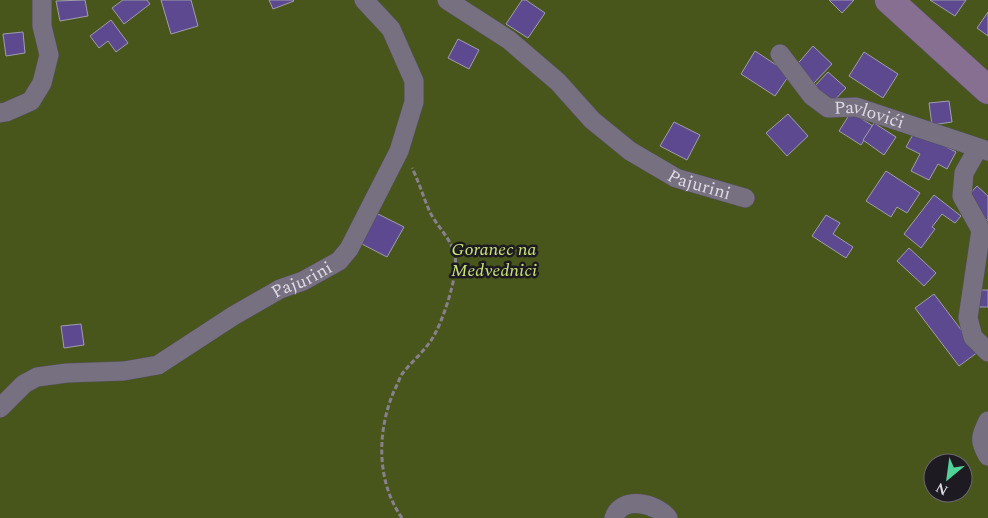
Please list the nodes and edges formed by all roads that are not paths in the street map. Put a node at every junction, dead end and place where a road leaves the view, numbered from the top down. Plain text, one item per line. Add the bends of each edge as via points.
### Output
1 (42, 0) edge
2 (364, 0) edge
3 (447, 0) edge
4 (889, 0) edge
5 (780, 54) dead end
6 (988, 90) edge
7 (0, 113) edge
8 (983, 149) edge
9 (745, 198) dead end
10 (984, 233) edge
11 (988, 352) edge
12 (0, 408) edge
13 (988, 421) edge
14 (988, 456) edge
15 (614, 518) edge
16 (668, 518) edge

1 - 7 street via 42,26 49,55 42,83 31,101
2 - 12 street, Pajurini via 391,29 414,81 414,102 400,145 339,261 256,302 158,365 124,371 37,377 24,384
3 - 9 street, Pajurini via 509,40 558,82 592,120 630,151 676,178
4 - 6 main road
5 - 8 street, Pavlovići via 812,96 828,108 856,108
8 - 10 street, Pavlovići via 964,173 962,196
10 - 11 street, Pavlovići via 968,318 973,337
13 - 14 street via 981,444
15 - 16 street via 625,506 636,503 654,508

